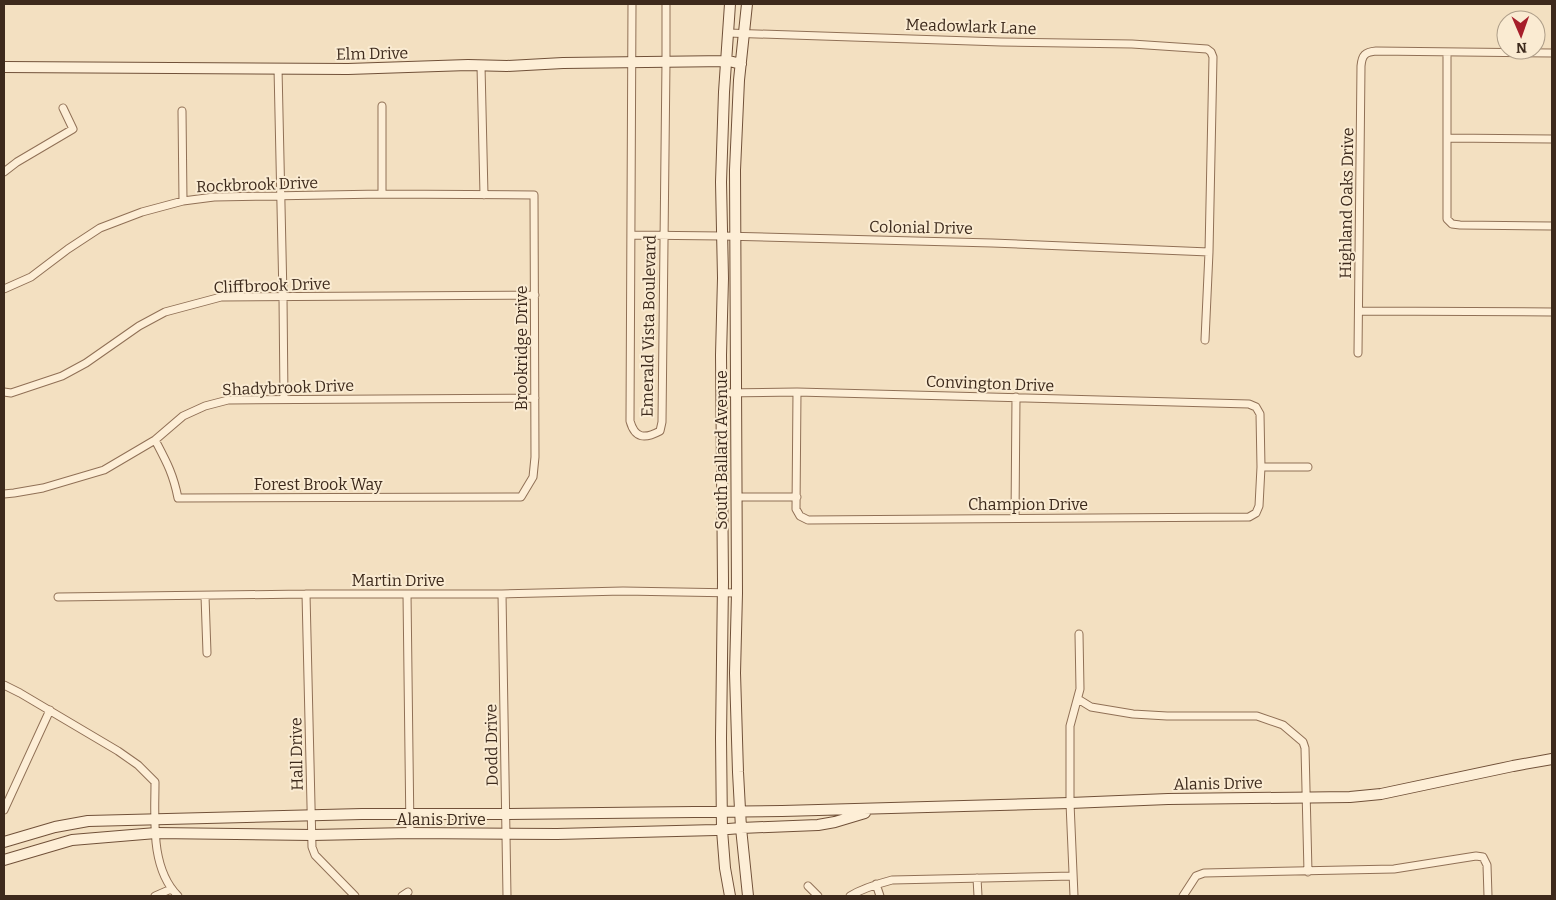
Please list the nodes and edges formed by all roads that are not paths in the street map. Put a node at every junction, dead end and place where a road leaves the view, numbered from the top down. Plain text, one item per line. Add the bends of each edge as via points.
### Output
1 (632, 4) edge
2 (666, 4) edge
3 (730, 4) edge
4 (746, 4) edge
5 (728, 33) junction
6 (744, 34) junction
7 (1447, 52) junction
8 (1552, 53) edge
9 (726, 61) junction
10 (633, 62) junction
11 (666, 62) junction
12 (741, 64) junction
13 (481, 66) junction
14 (4, 67) edge
15 (278, 68) junction
16 (382, 106) dead end
17 (63, 108) dead end
18 (182, 111) dead end
19 (1447, 138) junction
20 (1552, 139) edge
21 (4, 172) edge
22 (382, 194) junction
23 (484, 195) junction
24 (534, 195) joint
25 (280, 196) junction
26 (183, 201) junction
27 (1552, 226) edge
28 (632, 235) junction
29 (663, 236) junction
30 (722, 236) junction
31 (736, 237) junction
32 (1210, 252) junction
33 (4, 289) edge
34 (535, 295) junction
35 (283, 297) junction
36 (1359, 311) junction
37 (1552, 312) edge
38 (1205, 340) dead end
39 (1358, 353) dead end
40 (4, 392) edge
41 (797, 392) junction
42 (721, 393) junction
43 (735, 393) junction
44 (1016, 397) junction
45 (535, 398) junction
46 (284, 399) junction
47 (155, 440) junction
48 (1261, 467) junction
49 (1308, 467) dead end
50 (4, 494) edge
51 (796, 496) junction
52 (521, 497) joint
53 (736, 497) junction
54 (1015, 518) junction
55 (722, 592) junction
56 (737, 593) junction
57 (306, 594) junction
58 (407, 594) junction
59 (502, 594) junction
60 (205, 596) junction
61 (58, 597) dead end
62 (1079, 634) dead end
63 (207, 654) dead end
64 (4, 685) edge
65 (1078, 699) junction
66 (50, 710) junction
67 (1552, 759) edge
68 (1305, 797) junction
69 (1070, 804) junction
70 (880, 808) junction
71 (4, 810) edge
72 (721, 811) junction
73 (740, 811) junction
74 (410, 814) junction
75 (506, 814) junction
76 (311, 815) junction
77 (155, 819) junction
78 (741, 828) junction
79 (722, 830) junction
80 (156, 832) junction
81 (410, 833) junction
82 (506, 833) junction
83 (312, 835) junction
84 (4, 842) edge
85 (4, 860) edge
86 (1308, 872) junction
87 (1073, 876) junction
88 (977, 878) junction
89 (876, 884) junction
90 (808, 886) dead end
91 (171, 888) junction
92 (155, 896) edge
93 (178, 896) edge
94 (355, 896) edge
95 (507, 896) edge
96 (730, 896) edge
97 (748, 896) edge
98 (818, 896) edge
99 (850, 896) edge
100 (880, 896) edge
101 (978, 896) edge
102 (1074, 896) edge
103 (1183, 896) edge
104 (1488, 896) edge

1 - 10 street, Emerald Vista Boulevard
2 - 11 street, Emerald Vista Boulevard
3 - 5 main road, South Ballard Avenue
4 - 6 main road, South Ballard Avenue
5 - 6 street, Meadowlark Lane
5 - 9 main road, South Ballard Avenue
6 - 12 main road, South Ballard Avenue
6 - 32 street, Meadowlark Lane via 1207,49 1214,57
7 - 8 street
7 - 19 street
7 - 36 street, Highland Oaks Drive via 1376,51 1365,54 1362,59
9 - 11 main road, Elm Drive
9 - 12 main road, Elm Drive
9 - 30 main road, South Ballard Avenue
10 - 11 main road, Elm Drive
10 - 13 main road, Elm Drive
10 - 28 street, Emerald Vista Boulevard
11 - 29 street, Emerald Vista Boulevard
12 - 31 main road, South Ballard Avenue via 735,170
13 - 15 main road, Elm Drive
13 - 23 street
14 - 15 main road, Elm Drive
15 - 25 street
16 - 22 street
17 - 21 street via 73,129
18 - 26 street
19 - 20 street
19 - 27 street via 1446,211 1450,222 1460,225
22 - 23 street, Rockbrook Drive
22 - 25 street, Rockbrook Drive
23 - 24 street, Rockbrook Drive
24 - 34 street, Brookridge Drive
25 - 26 street, Rockbrook Drive
25 - 35 street
26 - 33 street, Rockbrook Drive via 100,228 31,277
28 - 29 street, Colonial Drive
28 - 29 street, Emerald Vista Boulevard via 630,421 633,430 641,436 660,431 662,422
29 - 30 street, Colonial Drive
30 - 31 street, Colonial Drive
30 - 42 main road, South Ballard Avenue
31 - 32 street, Colonial Drive via 992,242
31 - 43 main road, South Ballard Avenue
32 - 38 street
34 - 35 street, Cliffbrook Drive
34 - 45 street, Brookridge Drive
35 - 40 street, Cliffbrook Drive via 220,297 165,312 62,376 11,393
35 - 46 street
36 - 37 street
36 - 39 street, Highland Oaks Drive
41 - 43 street, Convington Drive
41 - 44 street, Convington Drive
41 - 51 street
42 - 43 street, Convington Drive
42 - 55 main road, South Ballard Avenue
43 - 53 main road, South Ballard Avenue
44 - 48 street, Convington Drive via 1249,404 1260,414
44 - 54 street
45 - 46 street, Shadybrook Drive
45 - 52 street, Brookridge Drive via 533,477
46 - 47 street, Shadybrook Drive via 228,400 205,406 184,416
47 - 50 street, Shadybrook Drive via 104,470 43,488
47 - 52 street, Forest Brook Way via 169,466 178,498
48 - 49 street
48 - 54 street, Champion Drive via 1259,506 1249,517
51 - 53 street
51 - 54 street, Champion Drive via 796,508 800,516 808,520
53 - 56 main road, South Ballard Avenue
55 - 56 street, Martin Drive
55 - 59 street, Martin Drive
55 - 72 main road, South Ballard Avenue
56 - 73 main road, South Ballard Avenue via 735,673
57 - 58 street, Martin Drive
57 - 60 street, Martin Drive
57 - 76 street, Hall Drive
58 - 59 street, Martin Drive
58 - 74 street
59 - 75 street, Dodd Drive
60 - 61 street, Martin Drive
60 - 63 street
62 - 65 street
64 - 66 street
65 - 68 street via 1091,707 1133,714 1258,716 1283,725 1303,742
65 - 69 street via 1070,726
66 - 71 street
66 - 77 street via 118,750 155,782
67 - 68 main road, Alanis Drive via 1381,794
68 - 69 main road, Alanis Drive
68 - 86 street
69 - 70 main road, Alanis Drive
69 - 87 street
70 - 73 main road, Alanis Drive
70 - 78 main road, Alanis Drive via 818,825
72 - 73 main road, Alanis Drive
72 - 75 main road, Alanis Drive
72 - 79 main road, South Ballard Avenue
73 - 78 main road, South Ballard Avenue
74 - 75 main road, Alanis Drive
74 - 76 main road, Alanis Drive
74 - 81 street
75 - 82 street, Dodd Drive
76 - 77 main road, Alanis Drive
76 - 83 street, Hall Drive
77 - 80 street
77 - 84 main road, Alanis Drive via 88,821
78 - 79 main road, Alanis Drive
78 - 97 main road, South Ballard Avenue
79 - 82 main road, Alanis Drive
79 - 96 main road, South Ballard Avenue
80 - 83 main road, Alanis Drive
80 - 85 main road, Alanis Drive via 72,840
80 - 91 street via 157,856
81 - 82 main road, Alanis Drive
81 - 83 main road, Alanis Drive
82 - 95 street, Dodd Drive
83 - 94 street, Hall Drive via 315,855
86 - 103 street via 1204,873 1196,876
86 - 104 street via 1394,869 1483,857 1488,865
87 - 88 street
87 - 102 street
88 - 89 street via 892,880
88 - 101 street
89 - 99 street
89 - 100 street
90 - 98 street
91 - 92 street
91 - 93 street

